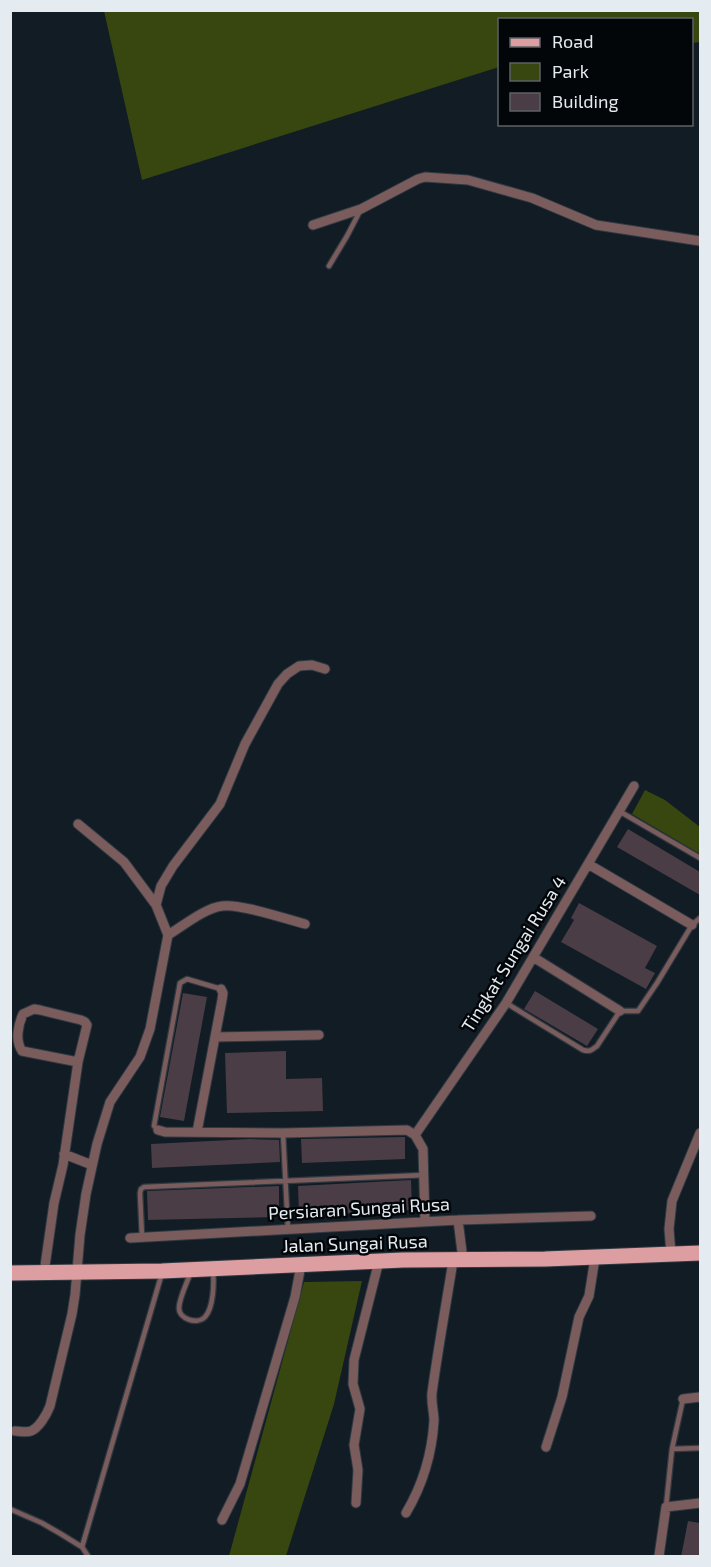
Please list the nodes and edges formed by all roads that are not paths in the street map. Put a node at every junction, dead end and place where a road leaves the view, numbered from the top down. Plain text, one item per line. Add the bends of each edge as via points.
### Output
1 (361, 209) junction
2 (313, 225) dead end
3 (700, 241) edge
4 (329, 266) dead end
5 (325, 669) dead end
6 (634, 786) dead end
7 (619, 812) junction
8 (78, 824) dead end
9 (700, 858) edge
10 (588, 864) junction
11 (156, 905) junction
12 (700, 918) edge
13 (306, 924) dead end
14 (692, 925) junction
15 (168, 935) junction
16 (533, 957) junction
17 (221, 989) joint
18 (506, 1003) junction
19 (620, 1011) junction
20 (319, 1035) dead end
21 (215, 1037) junction
22 (78, 1062) junction
23 (158, 1130) joint
24 (197, 1132) junction
25 (700, 1132) edge
26 (283, 1133) junction
27 (415, 1135) junction
28 (64, 1154) junction
29 (92, 1166) junction
30 (425, 1175) junction
31 (285, 1181) junction
32 (591, 1216) dead end
33 (458, 1220) junction
34 (425, 1222) junction
35 (288, 1230) junction
36 (142, 1237) junction
37 (130, 1238) dead end
38 (700, 1253) edge
39 (671, 1254) junction
40 (595, 1258) junction
41 (458, 1260) junction
42 (379, 1261) junction
43 (301, 1265) junction
44 (213, 1268) junction
45 (192, 1269) junction
46 (162, 1271) junction
47 (77, 1272) junction
48 (10, 1273) edge
49 (44, 1273) junction
50 (700, 1397) edge
51 (683, 1399) joint
52 (15, 1431) dead end
53 (546, 1447) dead end
54 (700, 1448) edge
55 (672, 1449) junction
56 (356, 1503) dead end
57 (700, 1503) edge
58 (666, 1507) junction
59 (10, 1509) edge
60 (406, 1513) dead end
61 (222, 1520) dead end
62 (82, 1547) junction
63 (88, 1556) edge
64 (659, 1557) edge

1 - 2 street
1 - 3 street via 425,177 468,180 532,198 596,225
1 - 4 lane
5 - 11 street via 299,666 278,684 249,735 220,804 173,866 161,886
6 - 7 street, Tingkat Sungai Rusa 4
7 - 9 lane
7 - 10 street, Tingkat Sungai Rusa 4
8 - 11 street via 124,862
10 - 14 street
10 - 16 street, Tingkat Sungai Rusa 4
11 - 15 street
12 - 14 lane
13 - 15 street via 223,905
14 - 19 lane via 638,1011
15 - 29 street via 145,1046 110,1102
16 - 18 street, Tingkat Sungai Rusa 4
16 - 19 street
17 - 21 street
17 - 23 lane via 187,979 180,983 154,1126
18 - 19 lane via 587,1051 597,1046
18 - 27 street, Tingkat Sungai Rusa 4
20 - 21 street
21 - 24 street
22 - 22 street via 22,1051 18,1038 23,1014 40,1010 85,1022 87,1028
22 - 28 street
23 - 24 street
24 - 26 street
25 - 39 street via 672,1201
26 - 27 street via 403,1130
26 - 31 lane
27 - 30 street via 423,1149
28 - 29 street
28 - 49 street
29 - 47 street
30 - 31 lane
30 - 34 street
31 - 35 lane
31 - 36 lane via 144,1187 140,1193
32 - 33 street, Persiaran Sungai Rusa
33 - 34 street, Persiaran Sungai Rusa
33 - 41 street
34 - 35 street, Persiaran Sungai Rusa
35 - 36 street, Persiaran Sungai Rusa
36 - 37 street, Persiaran Sungai Rusa
38 - 39 main road, Jalan Sungai Rusa
39 - 40 main road, Jalan Sungai Rusa
40 - 41 main road, Jalan Sungai Rusa
40 - 53 street via 589,1296 579,1317 562,1397
41 - 42 main road, Jalan Sungai Rusa
41 - 60 street via 432,1396 434,1424 425,1472
42 - 43 main road, Jalan Sungai Rusa
42 - 56 street via 354,1360 353,1384 360,1409 354,1445 358,1470
43 - 44 main road, Jalan Sungai Rusa
43 - 61 street via 240,1484
44 - 45 main road, Jalan Sungai Rusa
44 - 45 lane via 209,1310 197,1321 185,1318 179,1308
45 - 46 main road, Jalan Sungai Rusa
46 - 47 main road, Jalan Sungai Rusa
46 - 62 lane
47 - 49 main road, Jalan Sungai Rusa
47 - 52 street via 72,1314 48,1412 33,1430
48 - 49 main road, Jalan Sungai Rusa
50 - 51 street
51 - 55 lane
54 - 55 lane
55 - 58 lane
57 - 58 street
58 - 64 street
59 - 62 lane
62 - 63 lane

